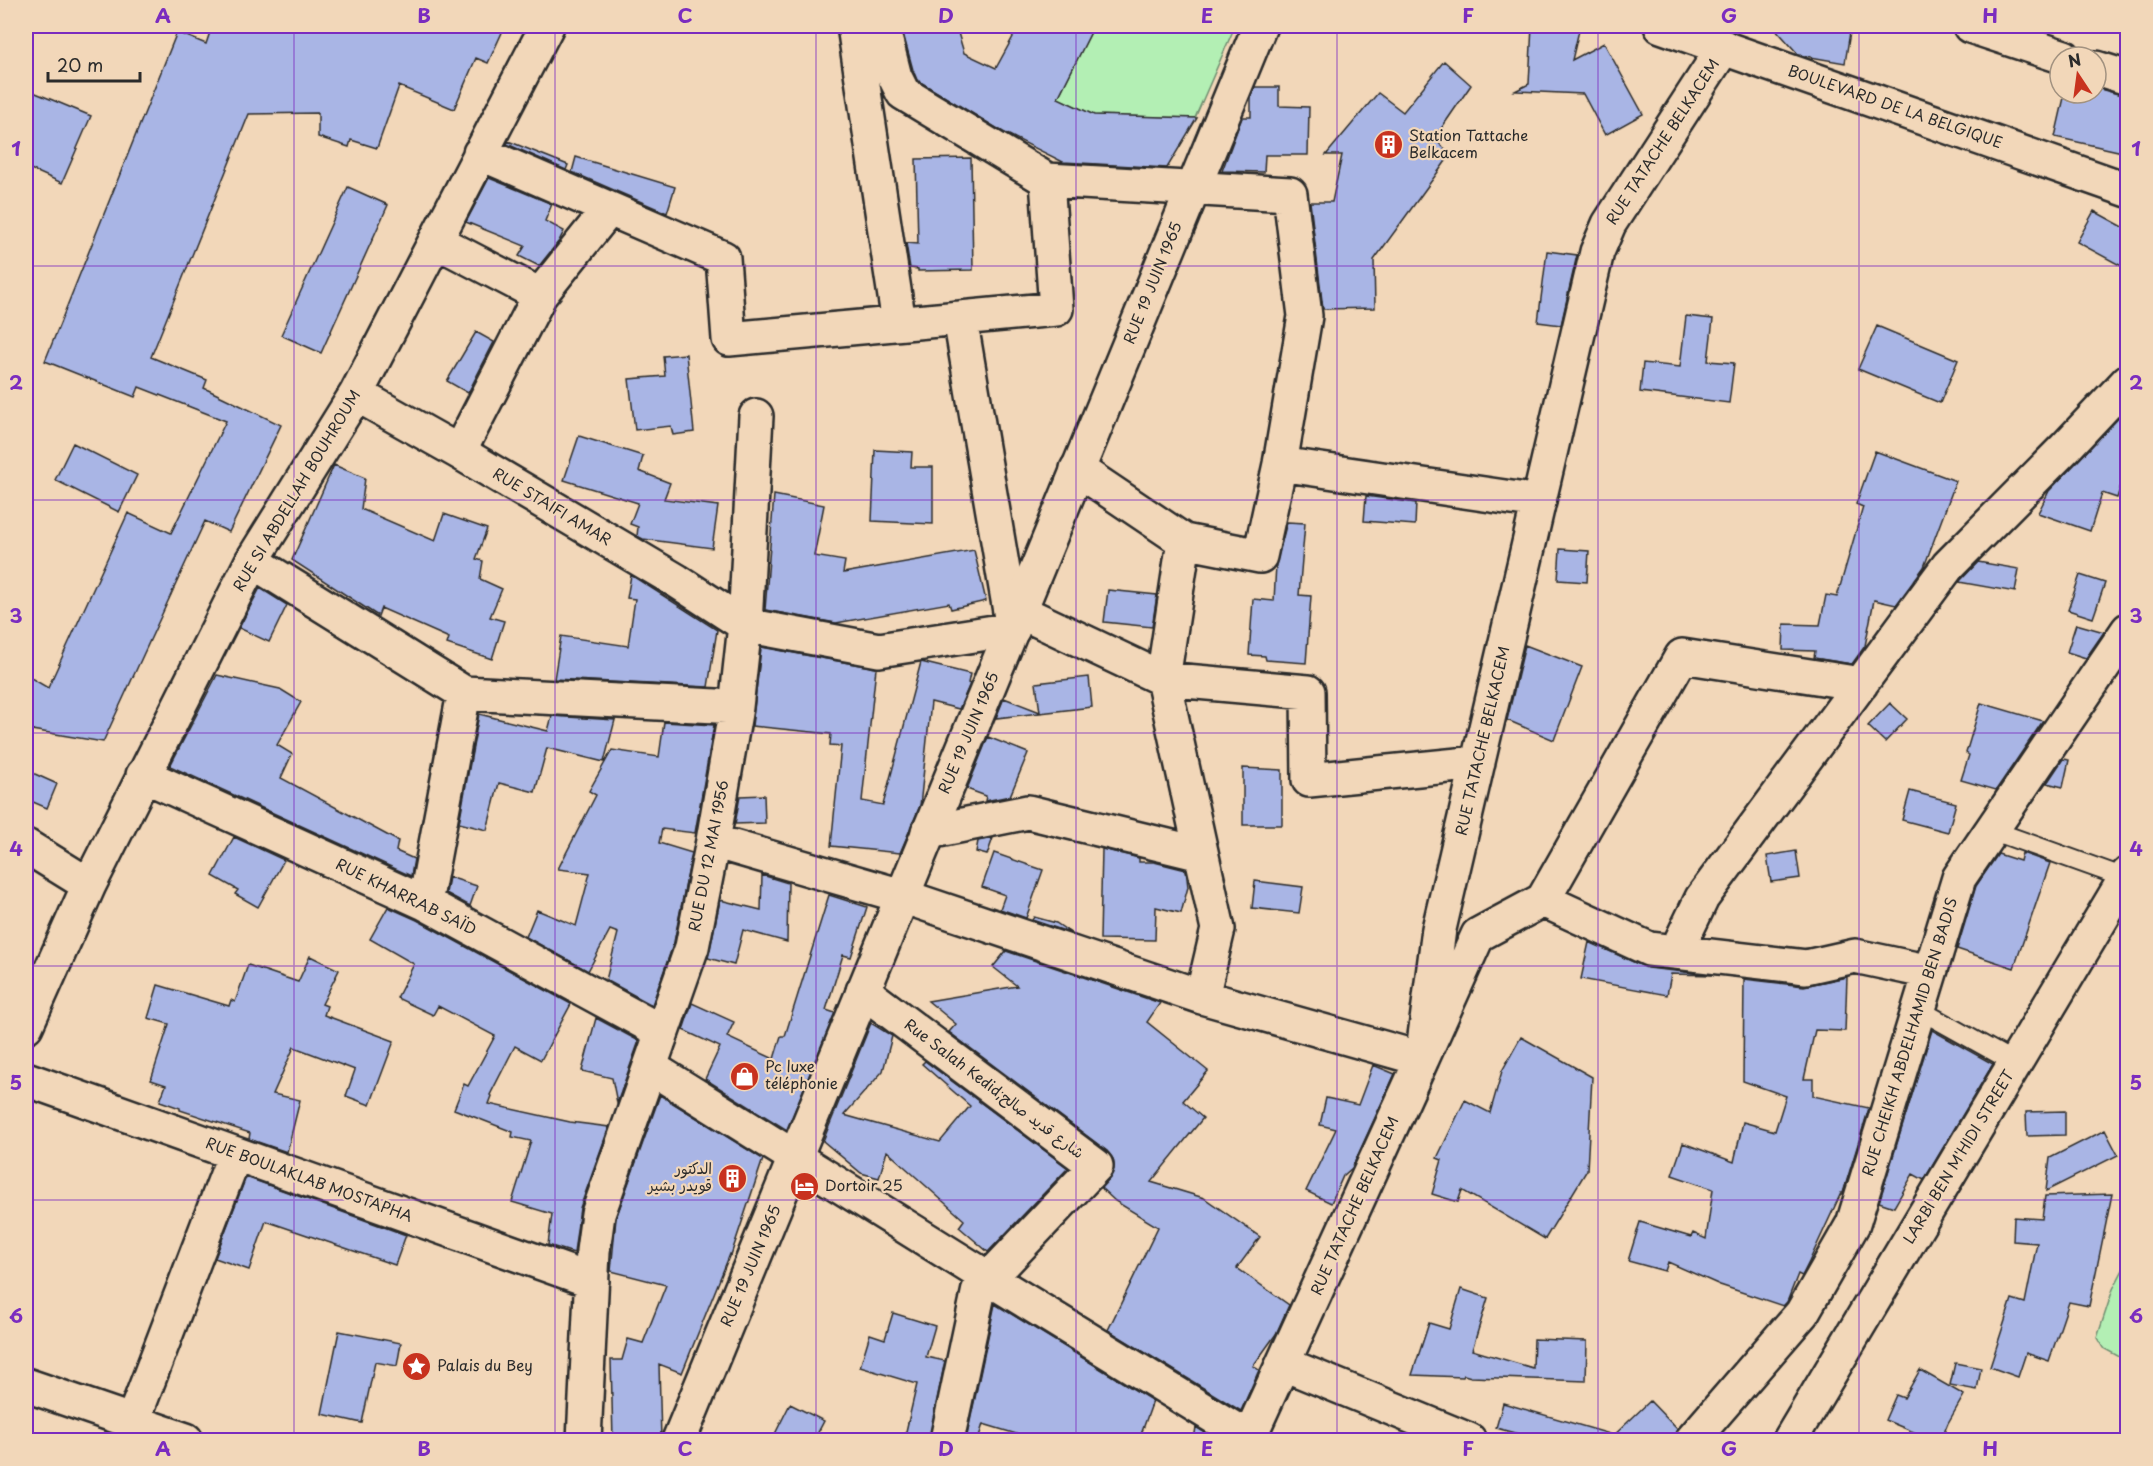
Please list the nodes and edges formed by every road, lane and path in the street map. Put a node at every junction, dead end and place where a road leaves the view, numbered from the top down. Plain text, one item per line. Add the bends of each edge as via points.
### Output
1 (546, 26) edge
2 (854, 26) edge
3 (882, 26) edge
4 (1260, 26) edge
5 (1661, 26) edge
6 (1970, 26) edge
7 (1724, 47) junction
8 (2048, 52) edge
9 (2108, 72) edge
10 (2127, 78) edge
11 (480, 153) junction
12 (1047, 180) junction
13 (1192, 189) junction
14 (2127, 190) edge
15 (609, 209) junction
16 (436, 241) junction
17 (540, 295) junction
18 (960, 318) junction
19 (899, 323) junction
20 (2127, 381) edge
21 (356, 394) junction
22 (756, 416) dead end
23 (459, 452) junction
24 (1280, 464) junction
25 (1077, 469) junction
26 (1539, 502) junction
27 (1184, 542) junction
28 (252, 561) junction
29 (1016, 620) junction
30 (745, 625) junction
31 (2127, 630) edge
32 (1163, 679) junction
33 (1861, 684) junction
34 (464, 693) junction
35 (736, 707) junction
36 (1478, 763) junction
37 (143, 775) junction
38 (1991, 830) junction
39 (928, 831) junction
40 (713, 841) junction
41 (26, 846) edge
42 (1201, 854) junction
43 (2126, 876) edge
44 (89, 885) junction
45 (902, 896) junction
46 (1543, 900) junction
47 (425, 903) junction
48 (1676, 952) junction
49 (1930, 972) junction
50 (863, 991) junction
51 (1202, 997) junction
52 (1918, 1009) junction
53 (26, 1026) edge
54 (662, 1032) junction
55 (1422, 1059) junction
56 (2015, 1063) junction
57 (650, 1067) junction
58 (26, 1079) edge
59 (235, 1154) junction
60 (796, 1159) junction
61 (988, 1278) junction
62 (592, 1281) junction
63 (1284, 1364) junction
64 (26, 1385) edge
65 (132, 1423) junction
66 (1456, 1438) edge
67 (186, 1440) edge
68 (584, 1440) edge
69 (679, 1440) edge
70 (947, 1440) edge
71 (1250, 1440) edge
72 (1692, 1440) edge
73 (1790, 1440) edge

1 - 11 street, RUE SI ABDELLAH BOUHROUM
2 - 19 street
3 - 12 street via 903,93
4 - 13 street, RUE 19 JUIN 1965
5 - 7 street, BOULEVARD DE LA BELGIQUE
6 - 8 street
7 - 14 street, BOULEVARD DE LA BELGIQUE
7 - 26 street, RUE TATACHE BELKACEM via 1609,224 1597,252
9 - 10 street
11 - 15 street
11 - 16 street, RUE SI ABDELLAH BOUHROUM
12 - 13 street
12 - 18 street via 1056,309
13 - 24 street via 1290,194 1305,316
13 - 25 street, RUE 19 JUIN 1965
15 - 17 street
15 - 19 street via 723,258 729,339
16 - 17 street
16 - 21 street, RUE SI ABDELLAH BOUHROUM
17 - 23 street
18 - 19 street
18 - 29 street
20 - 33 street via 1948,566
21 - 23 street, RUE STAIFI AMAR
21 - 28 street, RUE SI ABDELLAH BOUHROUM
22 - 30 street, RUE DU 12 MAI 1956
23 - 30 street, RUE STAIFI AMAR
24 - 26 street
24 - 27 street via 1260,556
25 - 27 street
25 - 29 street, RUE 19 JUIN 1965
26 - 36 street, RUE TATACHE BELKACEM
27 - 32 street
28 - 34 street
28 - 37 street, RUE SI ABDELLAH BOUHROUM
29 - 30 street via 879,650
29 - 32 street
29 - 39 street, RUE 19 JUIN 1965
30 - 35 street, RUE DU 12 MAI 1956
31 - 38 street, RUE CHEIKH ABDELHAMID BEN BADIS
32 - 36 street via 1308,692 1309,780
32 - 42 street
33 - 46 street via 1682,656
33 - 48 street via 1702,898
34 - 35 street
34 - 47 street
35 - 40 street, RUE DU 12 MAI 1956
36 - 55 street, RUE TATACHE BELKACEM via 1439,929
37 - 44 street, RUE SI ABDELLAH BOUHROUM
37 - 47 street, RUE KHARRAB SAÏD
38 - 43 lane
38 - 49 street, RUE CHEIKH ABDELHAMID BEN BADIS via 1959,878
39 - 42 street via 1028,812
39 - 45 street, RUE 19 JUIN 1965
40 - 45 street
40 - 54 street, RUE DU 12 MAI 1956 via 692,947
41 - 44 street
42 - 51 street via 1218,928
43 - 56 street, LARBI BEN M'HIDI STREET
44 - 53 street, RUE SI ABDELLAH BOUHROUM
45 - 50 street, RUE 19 JUIN 1965
45 - 51 street
46 - 48 street via 1648,949
46 - 55 street via 1478,935
47 - 54 street, RUE KHARRAB SAÏD
48 - 49 street via 1806,968 1855,956
49 - 52 street, RUE CHEIKH ABDELHAMID BEN BADIS
50 - 60 street, RUE 19 JUIN 1965
50 - 61 street, Rue Salah Kedid;شارع قديد صالح via 1096,1166
51 - 55 street
52 - 56 lane
52 - 72 street, RUE CHEIKH ABDELHAMID BEN BADIS via 1853,1224 1803,1313
54 - 57 street, RUE DU 12 MAI 1956
55 - 63 street, RUE TATACHE BELKACEM
56 - 73 street, LARBI BEN M'HIDI STREET
57 - 60 street
57 - 62 street, RUE DU 12 MAI 1956 via 598,1214
58 - 59 street, RUE BOULAKLAB MOSTAPHA
59 - 62 street, RUE BOULAKLAB MOSTAPHA
59 - 65 street
60 - 61 street
60 - 69 street, RUE 19 JUIN 1965
61 - 70 street, Rue Salah Kedid;شارع قديد صالح via 979,1289
61 - 71 street
62 - 68 street, RUE DU 12 MAI 1956
63 - 66 street
63 - 71 street, RUE TATACHE BELKACEM
64 - 65 street
65 - 67 street

